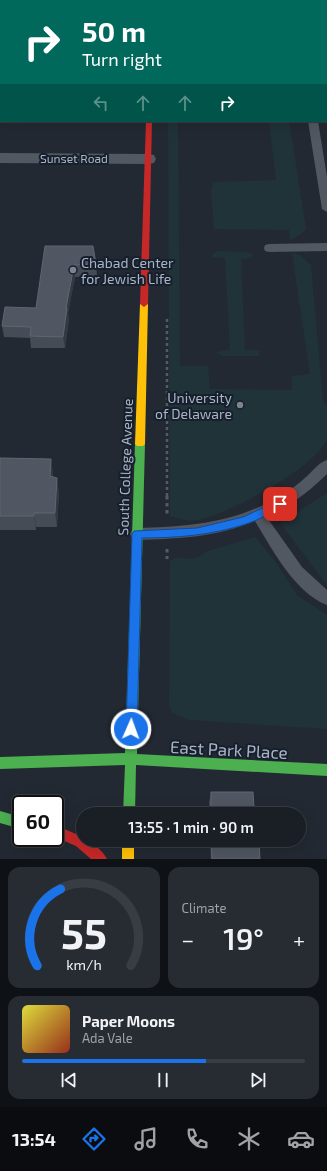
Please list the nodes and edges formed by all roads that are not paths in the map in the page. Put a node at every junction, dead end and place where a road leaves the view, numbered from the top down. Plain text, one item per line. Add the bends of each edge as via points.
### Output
1 (149, 122) edge
2 (312, 122) edge
3 (0, 158) edge
4 (148, 158) junction
5 (327, 209) edge
6 (327, 247) edge
7 (268, 248) dead end
8 (327, 465) edge
9 (258, 515) junction
10 (137, 534) junction
11 (327, 598) edge
12 (130, 759) junction
13 (0, 763) edge
14 (327, 770) edge
15 (129, 807) edge
16 (0, 817) edge
17 (12, 820) edge
18 (64, 833) edge
19 (128, 847) edge
20 (101, 859) edge
21 (128, 859) edge

1 - 4 main road, South College Avenue
2 - 5 lane
3 - 4 street, Sunset Road
4 - 10 main road, South College Avenue
6 - 7 lane
8 - 9 lane via 306,486
9 - 10 lane via 197,532
9 - 11 lane via 302,577 315,591
10 - 12 main road, South College Avenue
12 - 13 main road, East Park Place
12 - 14 main road, East Park Place
12 - 15 main road, South College Avenue
16 - 17 main road
18 - 20 main road via 91,848
19 - 21 main road

